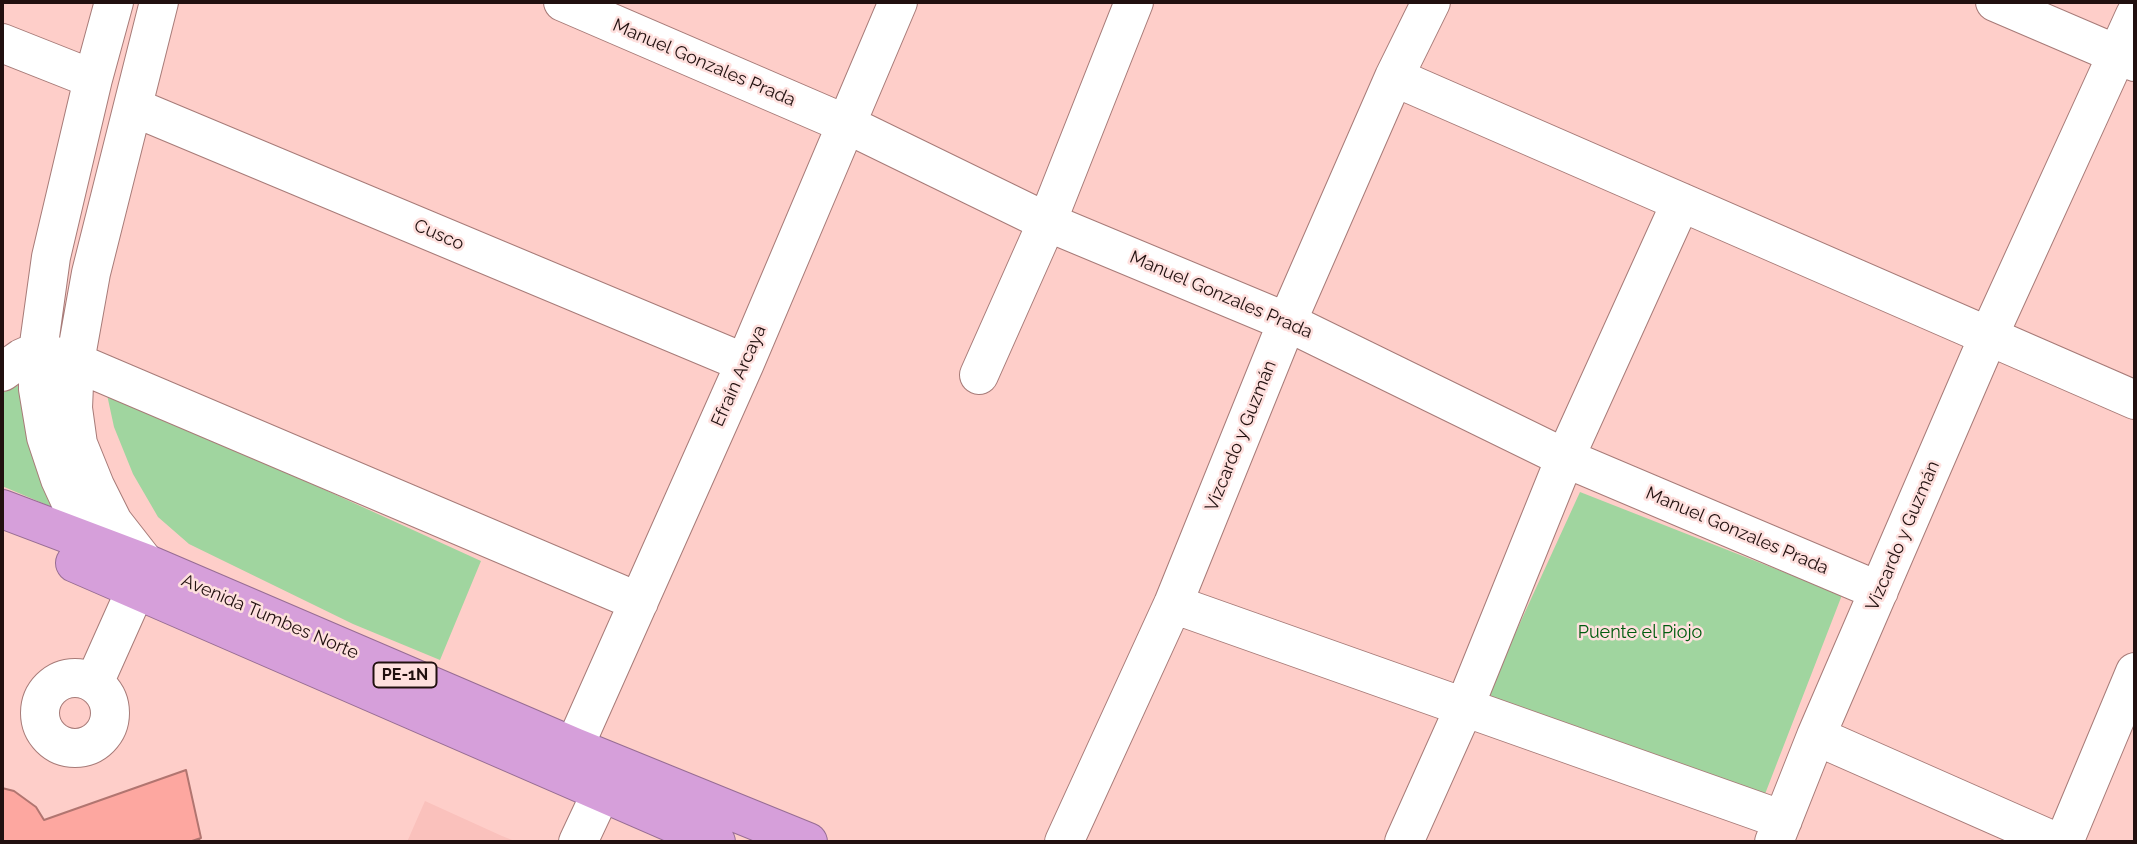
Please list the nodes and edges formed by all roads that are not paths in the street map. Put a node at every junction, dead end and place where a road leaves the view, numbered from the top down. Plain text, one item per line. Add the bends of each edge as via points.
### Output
1 (114, 2) edge
2 (159, 2) edge
3 (563, 2) edge
4 (898, 2) edge
5 (1134, 2) edge
6 (1432, 2) edge
7 (1995, 2) edge
8 (2135, 15) edge
9 (4, 54) edge
10 (2126, 58) edge
11 (1394, 77) junction
12 (93, 79) junction
13 (132, 107) junction
14 (846, 124) junction
15 (1681, 202) junction
16 (1047, 222) junction
17 (1287, 322) junction
18 (1989, 335) junction
19 (38, 351) junction
20 (75, 362) junction
21 (745, 363) junction
22 (2, 372) edge
23 (979, 375) dead end
24 (2135, 400) edge
25 (1565, 458) junction
26 (2, 509) edge
27 (2, 533) edge
28 (96, 546) junction
29 (141, 576) junction
30 (1879, 591) junction
31 (639, 602) junction
32 (1173, 604) junction
33 (2135, 672) edge
34 (94, 683) dead end
35 (1464, 708) junction
36 (1816, 736) junction
37 (574, 747) junction
38 (601, 793) junction
39 (1778, 831) edge
40 (578, 842) edge
41 (716, 842) edge
42 (808, 842) edge
43 (1064, 842) edge
44 (1404, 842) edge
45 (2056, 842) edge
46 (2064, 842) edge

1 - 12 street
2 - 13 street
3 - 14 street, Manuel Gonzales Prada
4 - 14 street, Efraín Arcaya
5 - 16 street
6 - 11 street, Vizcardo y Guzmán
7 - 10 street
8 - 10 street, Vizcardo y Guzmán
9 - 12 street
10 - 18 street, Vizcardo y Guzmán
11 - 15 street
11 - 17 street, Vizcardo y Guzmán
12 - 19 street via 51,257
13 - 20 street via 90,273
13 - 21 street, Cusco
14 - 16 street, Manuel Gonzales Prada
14 - 21 street, Efraín Arcaya
15 - 18 street
15 - 25 street
16 - 17 street, Manuel Gonzales Prada
16 - 23 street
17 - 25 street, Manuel Gonzales Prada
17 - 32 street, Vizcardo y Guzmán
18 - 24 street
18 - 30 street, Vizcardo y Guzmán
19 - 20 street
19 - 22 street
19 - 28 street via 38,389 46,437 60,480
20 - 29 street via 73,408 78,444
20 - 31 street
21 - 31 street, Efraín Arcaya
25 - 30 street, Manuel Gonzales Prada
25 - 35 street
26 - 28 highway, Avenida Tumbes Norte / PE-1N
27 - 29 highway, Avenida Tumbes Norte / PE-1N
28 - 29 highway, Avenida Tumbes Norte / PE-1N
29 - 34 street
29 - 37 highway, Avenida Tumbes Norte / PE-1N
29 - 38 highway, Avenida Tumbes Norte / PE-1N
30 - 36 street, Vizcardo y Guzmán
31 - 37 street, Efraín Arcaya
32 - 35 street, Vizcardo y Guzmán
32 - 43 street, Vizcardo y Guzmán
33 - 46 street
35 - 39 street, Vizcardo y Guzmán
35 - 44 street
36 - 39 street, Vizcardo y Guzmán
36 - 45 street
37 - 42 highway, Avenida Tumbes Norte / PE-1N
38 - 40 street
38 - 41 highway, Avenida Tumbes Norte / PE-1N

